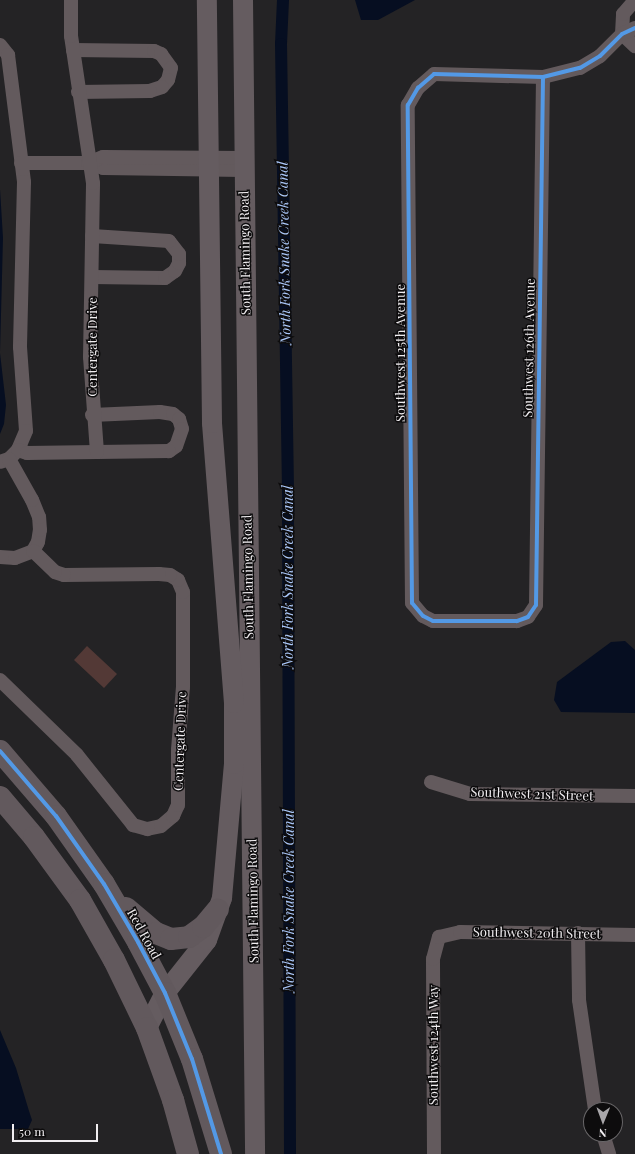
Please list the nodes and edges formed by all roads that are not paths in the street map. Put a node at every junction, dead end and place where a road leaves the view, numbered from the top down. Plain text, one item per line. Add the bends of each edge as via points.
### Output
1 (71, 0) edge
2 (207, 0) edge
3 (243, 0) edge
4 (635, 0) edge
5 (635, 28) edge
6 (622, 34) junction
7 (0, 45) edge
8 (635, 46) edge
9 (73, 50) junction
10 (543, 77) junction
11 (78, 92) junction
12 (21, 162) junction
13 (88, 163) junction
14 (208, 164) junction
15 (244, 164) junction
16 (92, 236) junction
17 (92, 277) junction
18 (92, 415) junction
19 (97, 452) junction
20 (9, 457) edge
21 (33, 551) junction
22 (0, 557) edge
23 (423, 616) joint
24 (0, 680) edge
25 (0, 751) edge
26 (431, 782) dead end
27 (635, 796) edge
28 (0, 797) edge
29 (113, 899) junction
30 (218, 909) junction
31 (578, 933) junction
32 (635, 935) edge
33 (439, 938) joint
34 (165, 993) junction
35 (147, 1028) junction
36 (595, 1102) edge
37 (605, 1142) edge
38 (188, 1154) edge
39 (221, 1154) edge
40 (255, 1154) edge
41 (434, 1154) edge
42 (609, 1154) edge

1 - 9 street, Centergate Drive
2 - 14 main road, South Flamingo Road
3 - 15 main road, South Flamingo Road
4 - 6 street via 623,14
5 - 6 street
6 - 8 street
6 - 10 street, Southwest 125th Avenue via 600,56 580,68
7 - 12 street via 8,55
9 - 11 street, Centergate Drive
9 - 11 street via 154,52 162,54 171,68 168,80 162,87 150,91
10 - 23 street, Southwest 126th Avenue via 536,605 528,617 517,621 433,621
10 - 23 street, Southwest 125th Avenue via 434,74 418,88 408,105 412,603
11 - 13 street, Centergate Drive
12 - 13 street
12 - 20 street via 23,232 20,347 26,431
13 - 14 street via 103,168 136,163
13 - 16 street, Centergate Drive via 93,183
14 - 15 street
14 - 30 main road, South Flamingo Road via 212,423 234,703 230,824 222,898
15 - 40 main road, South Flamingo Road
16 - 17 street, Centergate Drive
16 - 17 street via 169,241 179,254 179,263 175,271 165,278
17 - 18 street, Centergate Drive
18 - 19 street, Centergate Drive
18 - 19 street via 160,412 173,414 179,419 182,428 179,441 169,451
19 - 20 street via 27,453
20 - 21 street via 39,517 38,542
21 - 22 street via 15,558
21 - 24 street, Centergate Drive via 55,572 64,575 159,574 170,575 178,580 184,592 183,687 178,750 178,805 173,816 162,826 147,829 133,825 77,755
25 - 29 highway, Red Road via 56,816
26 - 27 street, Southwest 21st Street via 470,794
28 - 35 highway via 34,837 80,900 114,960
29 - 30 highway via 156,933 171,940 189,937 203,927
29 - 34 highway, Red Road
30 - 34 main road, South Flamingo Road via 207,940
31 - 32 street, Southwest 20th Street
31 - 33 street, Southwest 20th Street via 460,932
31 - 36 street via 579,1000
33 - 41 street, Southwest 124th Way via 433,959
34 - 35 main road, South Flamingo Road
34 - 39 highway, Red Road via 204,1093
35 - 38 highway via 173,1100
37 - 42 street

